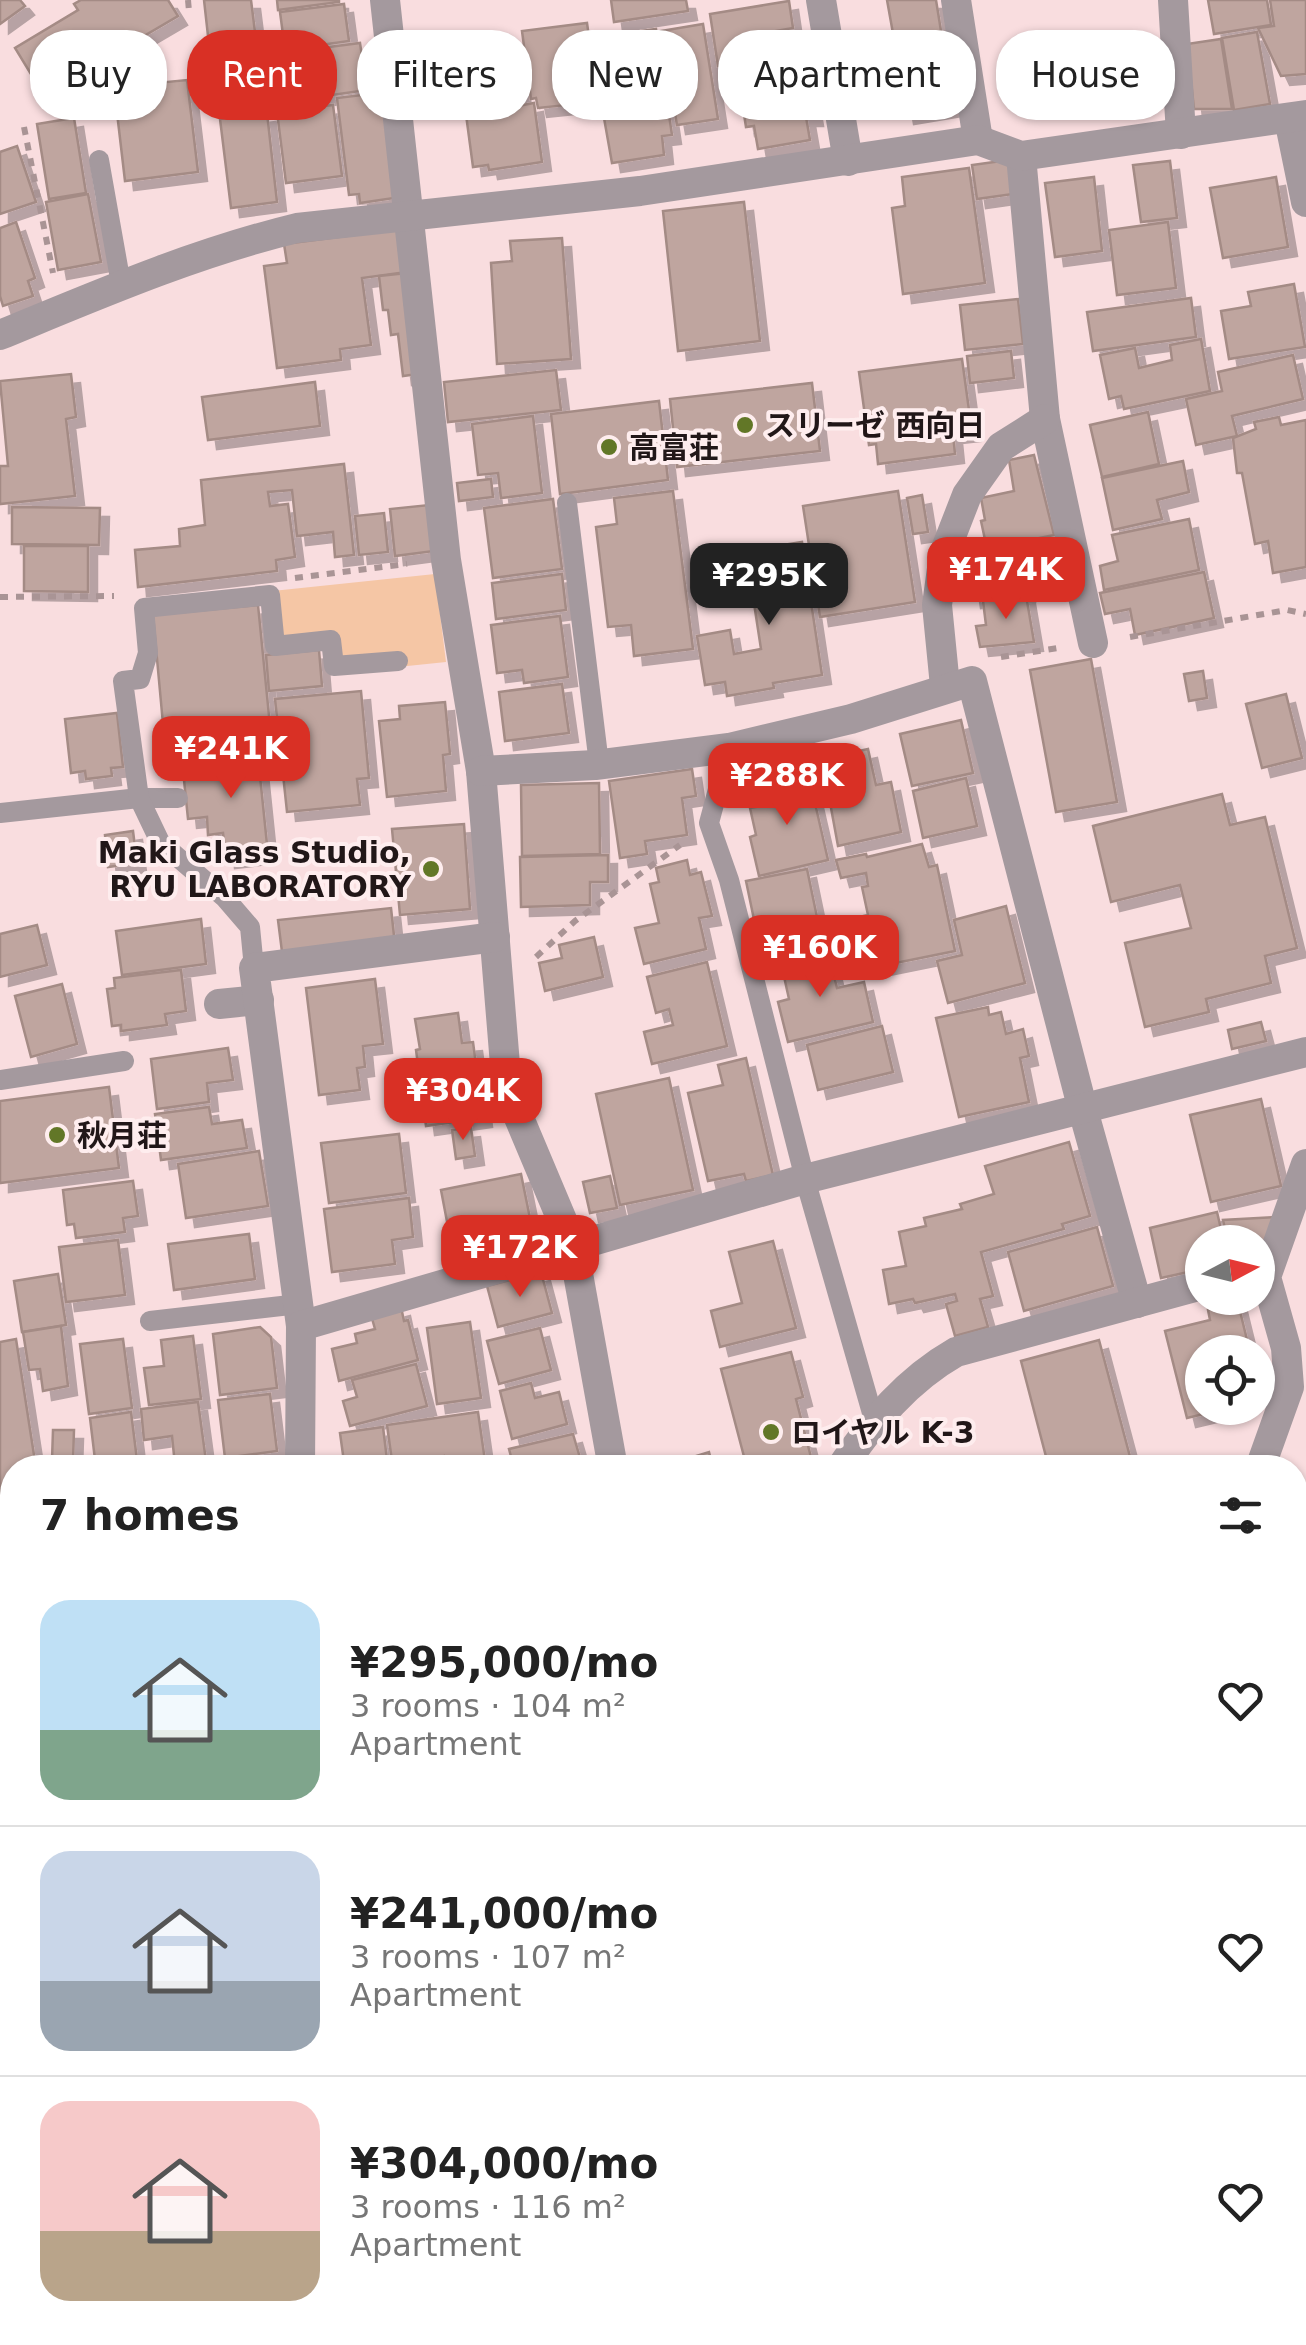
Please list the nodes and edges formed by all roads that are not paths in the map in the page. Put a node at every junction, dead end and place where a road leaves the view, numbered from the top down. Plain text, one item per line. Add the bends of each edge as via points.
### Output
1 (385, 0) edge
2 (821, 0) edge
3 (956, 0) edge
4 (1173, 0) edge
5 (1298, 117) edge
6 (1181, 134) junction
7 (978, 140) junction
8 (1021, 156) junction
9 (99, 160) dead end
10 (848, 161) junction
11 (1306, 202) edge
12 (409, 214) junction
13 (121, 284) junction
14 (0, 335) edge
15 (1045, 419) junction
16 (567, 504) dead end
17 (1093, 643) dead end
18 (398, 661) dead end
19 (945, 686) junction
20 (729, 748) junction
21 (599, 764) junction
22 (482, 771) junction
23 (138, 798) junction
24 (178, 798) dead end
25 (0, 813) edge
26 (496, 937) junction
27 (254, 968) junction
28 (259, 1000) junction
29 (219, 1004) dead end
30 (1306, 1052) edge
31 (124, 1061) dead end
32 (0, 1080) edge
33 (1083, 1110) junction
34 (1306, 1164) edge
35 (806, 1178) junction
36 (1275, 1243) edge
37 (573, 1246) junction
38 (1185, 1289) edge
39 (1137, 1303) junction
40 (300, 1315) junction
41 (1275, 1315) edge
42 (150, 1320) dead end
43 (874, 1420) junction
44 (300, 1455) edge
45 (611, 1455) edge
46 (851, 1455) edge
47 (1265, 1455) edge

1 - 12 street
2 - 10 street
3 - 7 street
4 - 6 street
5 - 6 street
5 - 11 street
6 - 8 street
7 - 8 street
7 - 10 street
8 - 15 street
9 - 13 lane
10 - 12 street
12 - 13 street via 297,228
12 - 22 street via 446,560
13 - 14 street
15 - 17 street
15 - 19 street via 1001,447 966,495 944,554 936,605
16 - 21 lane
18 - 23 lane via 334,666 331,640 275,646 270,596 144,608 148,653 140,679 124,681
19 - 20 street via 851,719
19 - 33 street via 972,680
20 - 21 street
20 - 35 lane via 709,823 730,880
21 - 22 street
22 - 26 street
23 - 24 lane
23 - 25 lane
23 - 27 lane via 160,842 250,926
26 - 27 street
26 - 37 street via 506,1077
27 - 28 street
28 - 29 street
28 - 40 street
30 - 33 street
31 - 32 lane
33 - 35 street
33 - 39 street
34 - 36 street
35 - 37 street
35 - 43 lane
37 - 40 street
37 - 45 street
38 - 39 street
39 - 43 street via 956,1352 927,1369
40 - 42 lane
40 - 44 street
41 - 47 street via 1289,1387
43 - 46 street

